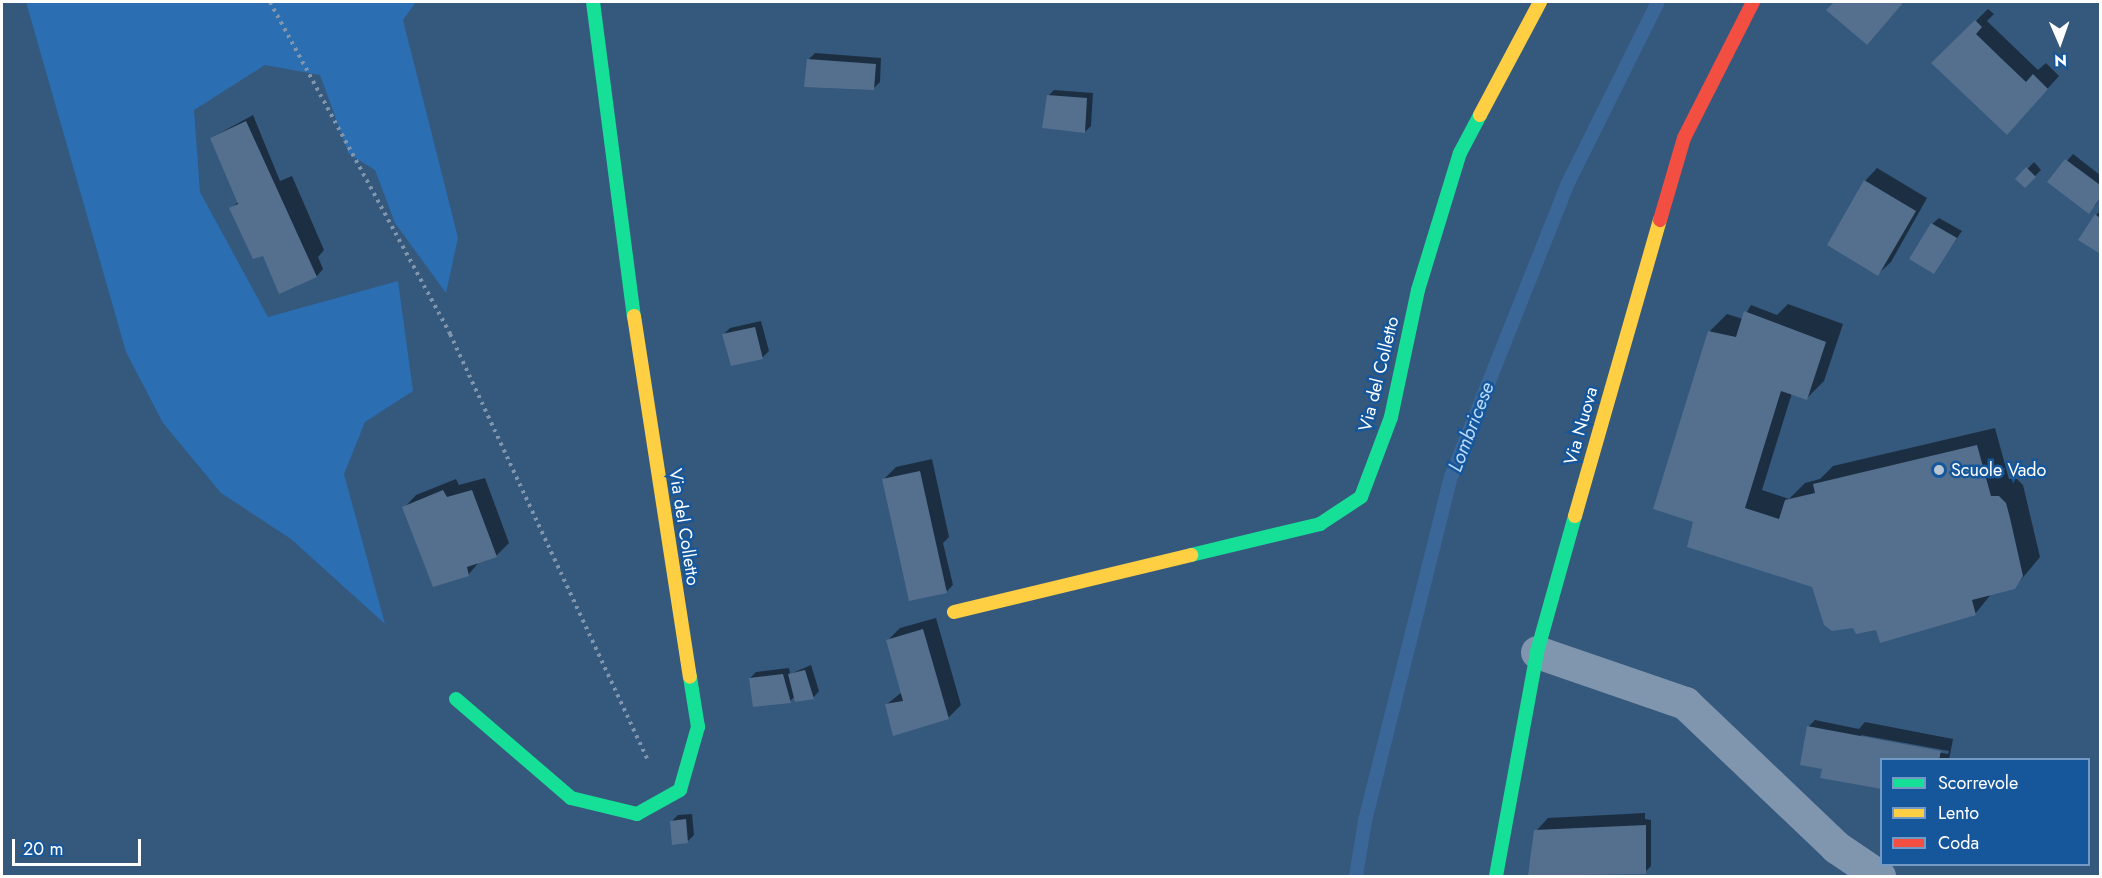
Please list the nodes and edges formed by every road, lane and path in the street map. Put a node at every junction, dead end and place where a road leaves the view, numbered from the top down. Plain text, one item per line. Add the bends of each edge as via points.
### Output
1 (270, 2) edge
2 (593, 2) edge
3 (1540, 2) edge
4 (1753, 2) edge
5 (954, 612) dead end
6 (1537, 652) junction
7 (456, 699) dead end
8 (666, 798) junction
9 (1496, 876) edge
10 (1879, 876) edge

1 - 8 path via 450,334
2 - 8 street, Via del Colletto via 637,338 698,727 680,790
3 - 5 street, Via del Colletto via 1460,153 1418,290 1391,417 1361,497 1320,524
4 - 6 street, Via Nuova via 1684,138
6 - 9 street, Via Nuova
6 - 10 street via 1685,703 1836,847
7 - 8 street, Via del Colletto via 571,798 637,814

